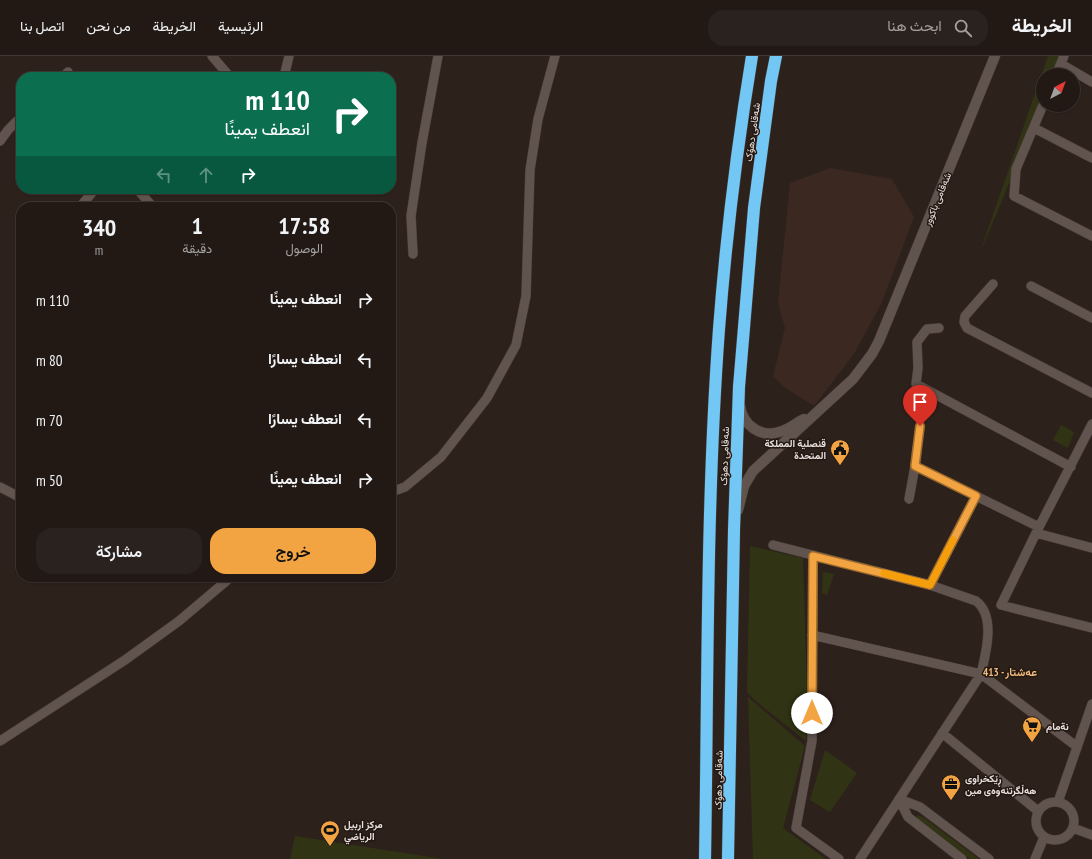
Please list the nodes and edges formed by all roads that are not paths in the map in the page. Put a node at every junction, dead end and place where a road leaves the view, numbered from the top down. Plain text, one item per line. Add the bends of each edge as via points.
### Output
1 (212, 56) edge
2 (288, 56) edge
3 (438, 56) edge
4 (555, 56) edge
5 (752, 56) edge
6 (776, 56) edge
7 (995, 56) edge
8 (1062, 60) edge
9 (226, 72) edge
10 (285, 72) edge
11 (1092, 82) edge
12 (1040, 112) edge
13 (16, 122) edge
14 (1034, 128) junction
15 (0, 141) edge
16 (1092, 158) edge
17 (91, 194) edge
18 (141, 194) edge
19 (84, 202) edge
20 (149, 202) edge
21 (1092, 236) edge
22 (413, 254) dead end
23 (993, 284) dead end
24 (1031, 286) dead end
25 (1092, 318) edge
26 (939, 328) dead end
27 (739, 387) junction
28 (1092, 393) edge
29 (823, 408) junction
30 (1092, 424) edge
31 (920, 426) dead end
32 (915, 466) junction
33 (1071, 467) junction
34 (0, 487) edge
35 (396, 490) edge
36 (16, 495) edge
37 (976, 496) junction
38 (909, 499) dead end
39 (734, 530) junction
40 (1037, 530) junction
41 (774, 545) dead end
42 (1092, 548) edge
43 (813, 556) junction
44 (225, 582) edge
45 (930, 585) junction
46 (1092, 628) edge
47 (812, 635) junction
48 (981, 674) junction
49 (1092, 704) edge
50 (942, 733) junction
51 (0, 741) edge
52 (1076, 746) junction
53 (899, 799) junction
54 (1058, 802) junction
55 (1038, 812) junction
56 (1073, 828) junction
57 (1092, 835) edge
58 (1044, 837) junction
59 (705, 859) edge
60 (728, 859) edge
61 (839, 859) edge
62 (860, 859) edge
63 (962, 859) edge
64 (989, 859) edge
65 (1035, 859) edge

1 - 9 street
2 - 10 street
3 - 22 street via 411,216
4 - 35 street via 538,119 530,170 526,296 516,346 487,398 441,457 405,487
5 - 59 highway, شەقامی دهۆک via 740,132 719,330 709,578
6 - 27 highway, شەقامی دهۆک via 754,208
7 - 29 street, شەقامی باکوور via 879,341 853,379
8 - 11 street
12 - 14 street
13 - 15 street
14 - 16 street
14 - 21 street via 1016,170 1014,196
17 - 19 street
18 - 20 street
23 - 28 street via 965,316 967,328
24 - 25 street
26 - 33 street via 927,329 917,342 916,384
27 - 29 street via 740,408 744,419 751,427 764,433 782,431
27 - 39 highway, شەقامی دهۆک
29 - 39 street via 753,471 743,490
30 - 33 street
31 - 32 street
32 - 37 street
32 - 38 street
33 - 40 street
34 - 36 street
37 - 40 street
37 - 45 street
39 - 60 highway, شەقامی دهۆک
40 - 42 street
40 - 46 street via 1001,605
41 - 43 street
43 - 45 street
43 - 47 street
44 - 51 street via 173,626 125,660
45 - 48 street via 969,598 982,606 986,613 987,650
47 - 48 street
47 - 61 street via 812,741 796,828
48 - 50 street
48 - 52 street
49 - 52 street
50 - 53 street
50 - 55 street
52 - 54 street
53 - 62 street
53 - 63 street via 908,817
53 - 64 street via 920,807
54 - 55 street via 1046,804
54 - 56 street via 1072,811
55 - 58 street via 1037,828
56 - 57 street
56 - 58 street via 1061,839
58 - 65 street

